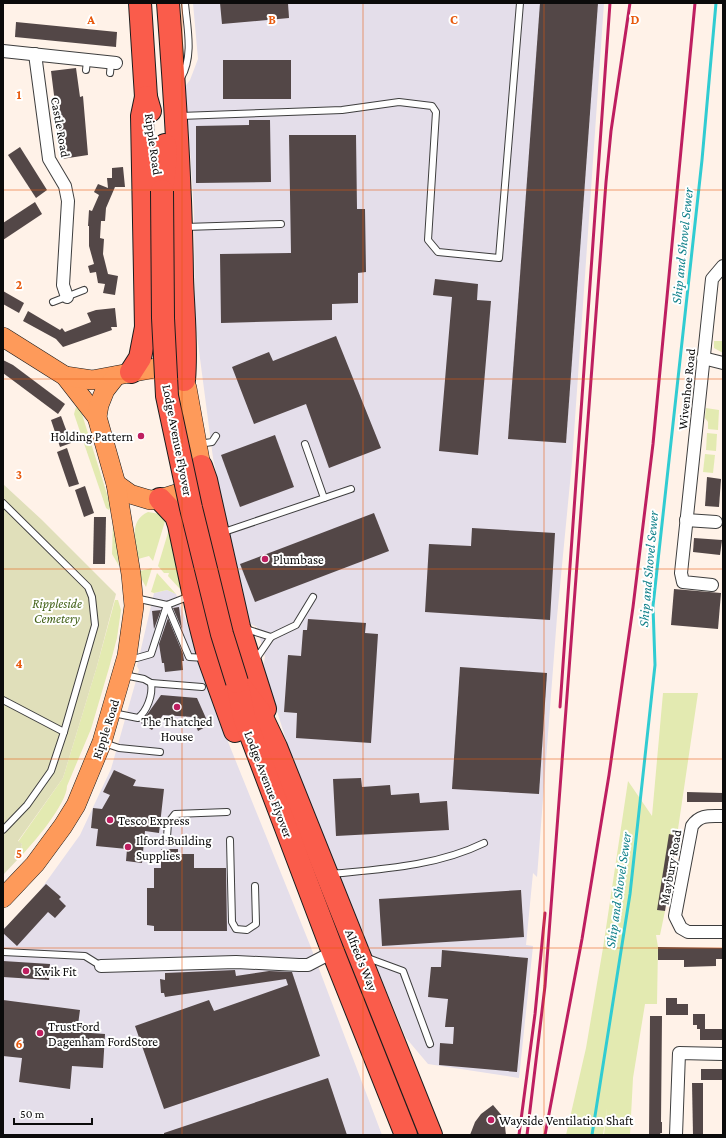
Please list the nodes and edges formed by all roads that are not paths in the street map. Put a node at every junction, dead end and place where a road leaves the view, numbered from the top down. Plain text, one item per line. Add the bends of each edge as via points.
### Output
1 (140, 3) edge
2 (156, 3) edge
3 (168, 3) edge
4 (185, 3) edge
5 (520, 3) edge
6 (3, 50) edge
7 (35, 54) junction
8 (113, 66) dead end
9 (174, 81) junction
10 (146, 97) junction
11 (177, 116) junction
12 (162, 191) junction
13 (281, 224) dead end
14 (182, 227) junction
15 (723, 266) edge
16 (84, 290) dead end
17 (67, 296) junction
18 (53, 302) dead end
19 (3, 337) edge
20 (703, 358) junction
21 (723, 363) edge
22 (124, 374) junction
23 (65, 376) junction
24 (184, 380) junction
25 (97, 417) junction
26 (216, 436) dead end
27 (197, 444) junction
28 (305, 444) dead end
29 (201, 466) junction
30 (116, 484) junction
31 (351, 489) dead end
32 (324, 498) junction
33 (155, 499) junction
34 (3, 503) edge
35 (686, 520) junction
36 (716, 522) dead end
37 (125, 533) junction
38 (218, 534) junction
39 (712, 586) dead end
40 (194, 596) junction
41 (134, 597) junction
42 (313, 597) dead end
43 (167, 605) junction
44 (239, 627) junction
45 (270, 637) junction
46 (127, 656) junction
47 (209, 658) junction
48 (122, 675) junction
49 (244, 676) junction
50 (151, 684) junction
51 (202, 688) dead end
52 (3, 700) edge
53 (111, 712) junction
54 (64, 732) junction
55 (102, 742) junction
56 (160, 752) dead end
57 (291, 785) joint
58 (227, 812) dead end
59 (723, 816) edge
60 (3, 830) edge
61 (167, 837) dead end
62 (230, 840) dead end
63 (484, 844) dead end
64 (328, 874) junction
65 (308, 885) junction
66 (255, 886) dead end
67 (3, 898) edge
68 (723, 932) edge
69 (3, 952) edge
70 (333, 952) junction
71 (360, 955) junction
72 (101, 966) joint
73 (430, 1044) dead end
74 (723, 1054) edge
75 (406, 1135) edge
76 (431, 1135) edge
77 (676, 1135) edge

1 - 10 highway, Ripple Road
2 - 12 highway, Ripple Road via 166,157
3 - 9 highway
4 - 9 lane via 188,57 181,78
5 - 11 lane via 499,258 438,252 428,240 436,112 432,106 398,102 342,110
6 - 7 street
7 - 8 street via 87,66
7 - 17 street, Castle Road via 50,160 65,186 68,201 63,285
9 - 11 highway
10 - 12 highway, Ripple Road via 151,116 154,156
10 - 22 highway via 142,116 146,326 140,358
11 - 14 highway
12 - 49 highway, Lodge Avenue Flyover, bridge via 163,318 167,396 222,634
13 - 14 lane
14 - 24 highway
15 - 20 street, Wivenhoe Road via 712,278
16 - 17 lane
17 - 18 lane
19 - 23 main road
20 - 21 street
20 - 35 street, Wivenhoe Road
22 - 23 main road via 92,380
22 - 24 main road via 161,367 172,369
22 - 25 main road, Ripple Road via 105,390
23 - 25 main road
24 - 27 main road
25 - 30 main road, Ripple Road
26 - 27 lane via 212,442
27 - 29 main road
28 - 32 lane
29 - 33 main road via 199,475 188,488
29 - 38 highway
30 - 33 main road via 130,494
30 - 37 main road, Ripple Road
31 - 32 lane
32 - 38 lane
33 - 37 main road via 135,511
33 - 40 highway via 176,516
34 - 54 lane via 88,587 92,597 95,625
35 - 36 street
35 - 39 street, Wivenhoe Road via 681,580 685,583
37 - 41 main road, Ripple Road
38 - 44 highway
40 - 43 lane
40 - 47 highway
41 - 43 lane
41 - 46 main road, Ripple Road
42 - 45 lane via 296,625
43 - 46 lane via 151,654 137,658
43 - 47 lane via 189,657
44 - 45 lane
44 - 49 highway
45 - 49 lane
46 - 48 main road, Ripple Road
47 - 65 highway via 241,747 284,850
48 - 50 lane via 144,679
48 - 53 main road, Ripple Road
49 - 57 highway, Lodge Avenue Flyover
49 - 65 highway, Lodge Avenue Flyover via 244,717
50 - 51 lane
50 - 53 lane via 147,704 143,714 138,718
52 - 54 lane
53 - 55 main road, Ripple Road
54 - 60 lane via 51,771 27,805
55 - 56 lane via 119,748
55 - 67 main road, Ripple Road via 88,778 63,826 35,864
57 - 64 highway, Alfred's Way
58 - 61 lane via 175,814 168,823
59 - 68 street, Maybury Road via 703,816 692,826 675,916 681,928 688,932
62 - 66 lane via 232,922 236,928 247,930 256,924
63 - 64 lane via 465,853 412,866
64 - 71 highway, Alfred's Way
65 - 70 highway, Alfred's Way
69 - 72 lane via 85,956
70 - 72 street via 308,965 236,962
70 - 75 highway, Alfred's Way
71 - 73 lane via 404,971
71 - 76 highway, Alfred's Way
74 - 77 street via 679,1048

